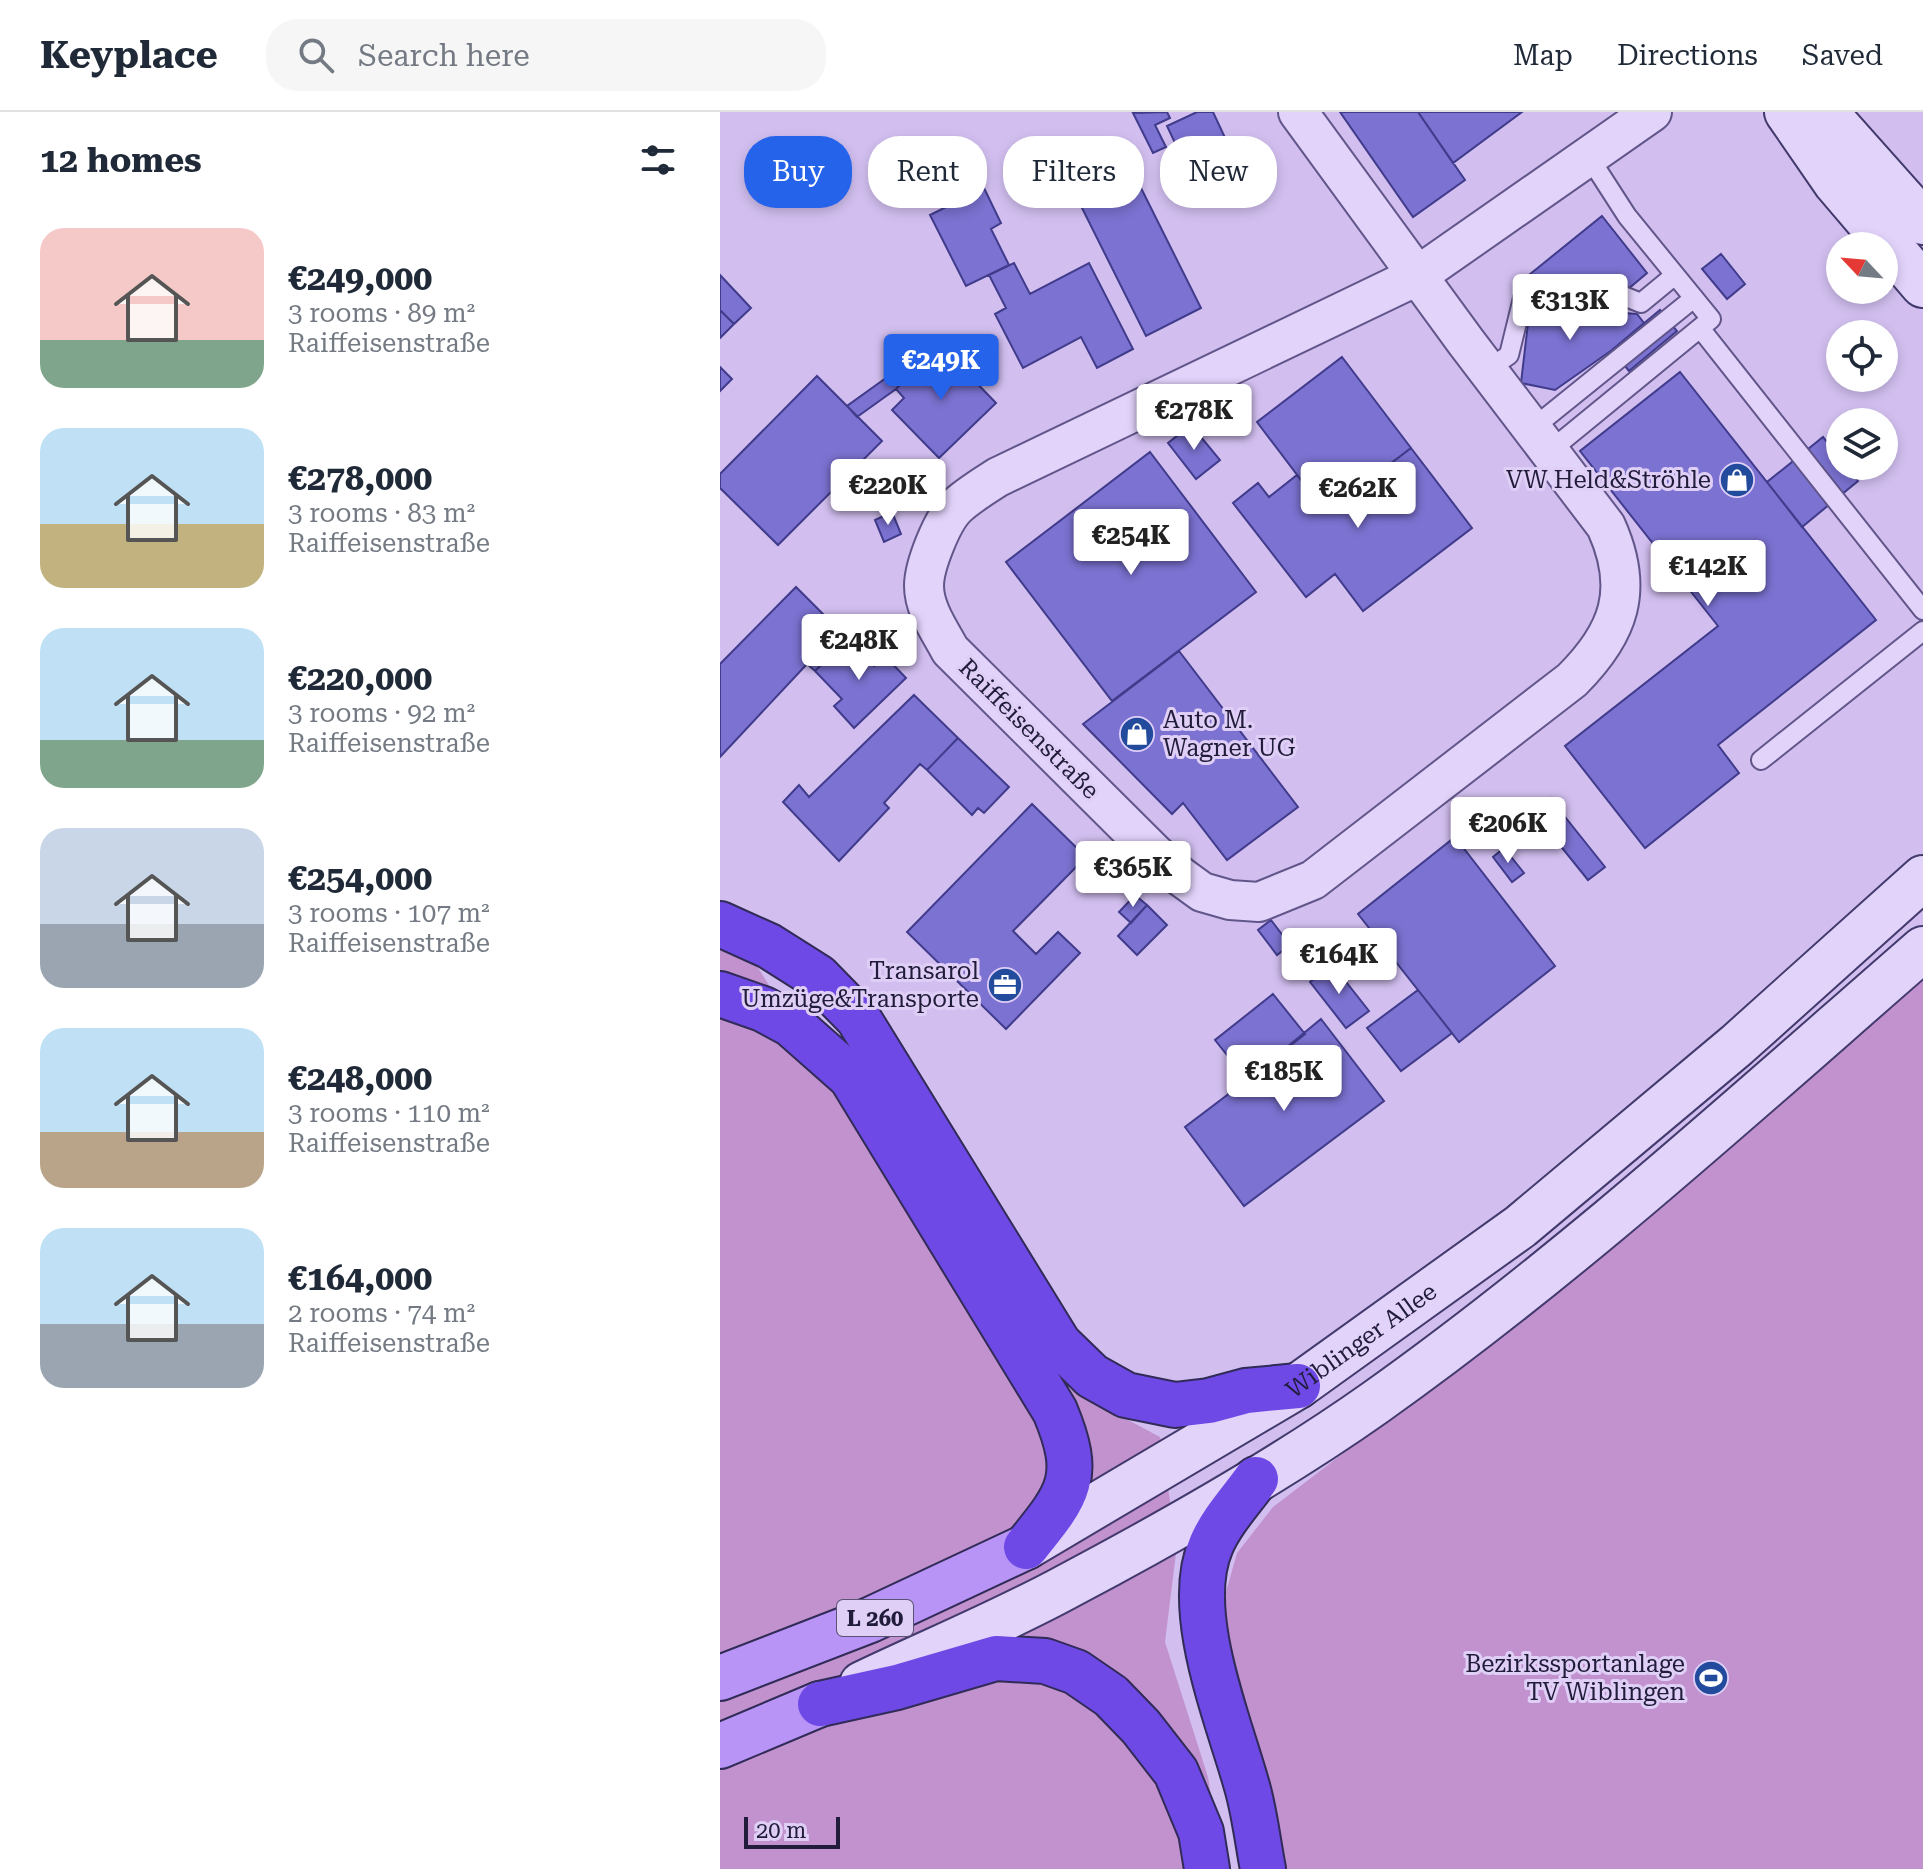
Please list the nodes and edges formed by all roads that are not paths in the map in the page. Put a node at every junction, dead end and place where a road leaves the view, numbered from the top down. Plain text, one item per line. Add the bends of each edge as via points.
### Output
1 (1298, 112) edge
2 (1652, 112) edge
3 (1787, 112) edge
4 (1825, 112) edge
5 (1589, 157) junction
6 (1627, 216) junction
7 (1923, 222) edge
8 (1612, 229) dead end
9 (1675, 275) junction
10 (1417, 276) junction
11 (1923, 285) edge
12 (1527, 294) dead end
13 (1621, 295) dead end
14 (1694, 298) junction
15 (1700, 328) junction
16 (1487, 370) junction
17 (1542, 439) junction
18 (1923, 610) edge
19 (1923, 631) edge
20 (1761, 760) dead end
21 (1923, 878) edge
22 (720, 924) edge
23 (1923, 949) edge
24 (720, 994) edge
25 (1298, 1386) junction
26 (1256, 1479) junction
27 (1026, 1547) junction
28 (720, 1678) edge
29 (820, 1704) junction
30 (720, 1746) edge
31 (1207, 1869) edge
32 (1263, 1869) edge

1 - 10 street
2 - 5 street, Raiffeisenstraße
3 - 11 main road via 1836,183
4 - 7 main road
5 - 6 lane
5 - 10 street, Raiffeisenstraße
6 - 8 lane
6 - 9 lane
9 - 13 lane via 1641,303
9 - 14 lane
10 - 16 street, Raiffeisenstraße
10 - 17 street, Raiffeisenstraße via 975,491 954,508 924,587 950,650 1180,876 1202,892 1259,902 1313,880 1572,680 1597,655 1613,627 1619,602 1618,552 1606,526
12 - 16 lane via 1509,355
14 - 15 lane via 1711,319
14 - 17 lane
15 - 17 lane
15 - 18 lane
16 - 17 street, Raiffeisenstraße
19 - 20 lane
21 - 25 main road, Wiblinger Allee / L 260 via 1737,1045 1521,1226
22 - 25 highway via 818,977 858,1018 1059,1344 1092,1376 1126,1395 1175,1405
23 - 26 main road, L 260 via 1544,1275 1375,1403
24 - 27 highway via 791,1024 851,1077 1055,1411 1069,1443 1071,1466 1065,1493
25 - 27 main road, Wiblinger Allee / L 260
26 - 29 main road, L 260 via 1067,1587
26 - 32 highway via 1210,1546 1202,1617
27 - 28 main road, Wiblinger Allee / L 260 via 870,1620
29 - 30 main road, L 260
29 - 31 highway via 996,1658 1045,1661 1076,1672 1111,1696 1176,1772 1201,1832

